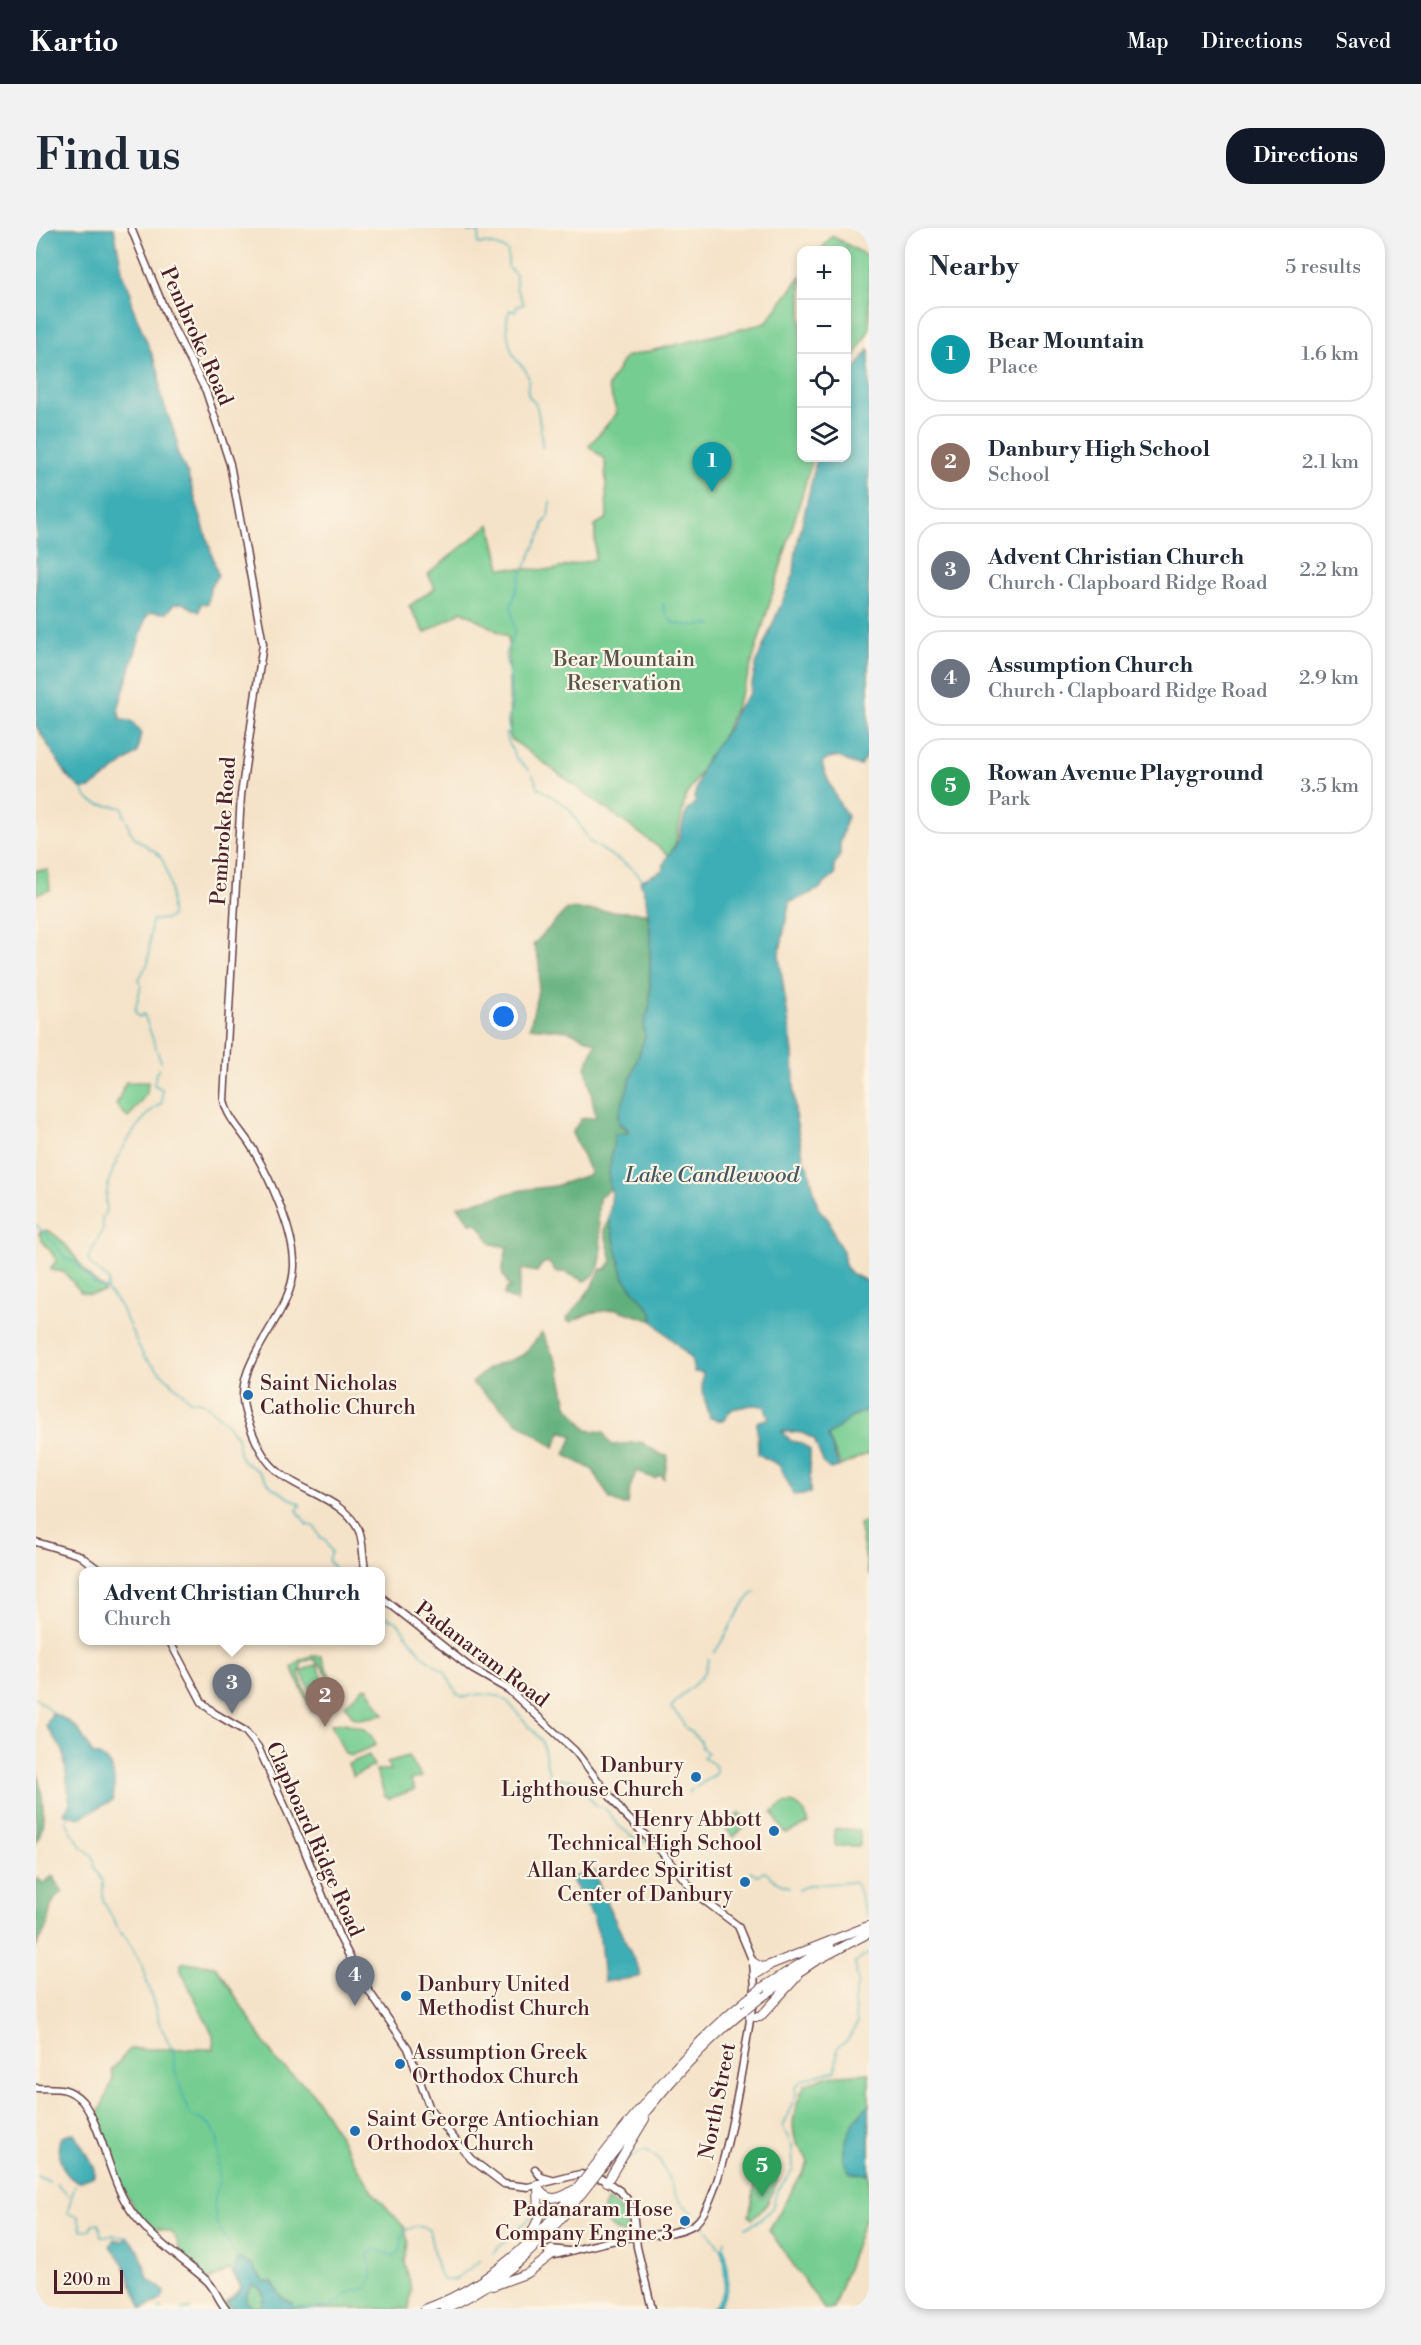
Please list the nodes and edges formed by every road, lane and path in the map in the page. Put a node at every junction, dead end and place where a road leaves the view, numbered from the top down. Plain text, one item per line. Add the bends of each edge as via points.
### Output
1 (131, 228) edge
2 (36, 1542) edge
3 (95, 1567) edge
4 (365, 1567) edge
5 (385, 1599) edge
6 (171, 1645) edge
7 (734, 1923) joint
8 (869, 1928) edge
9 (846, 1945) junction
10 (753, 1962) junction
11 (777, 1963) junction
12 (755, 1975) junction
13 (747, 2014) junction
14 (674, 2077) junction
15 (36, 2088) edge
16 (535, 2169) dead end
17 (597, 2169) junction
18 (555, 2180) junction
19 (587, 2182) junction
20 (608, 2182) junction
21 (538, 2185) junction
22 (636, 2237) junction
23 (550, 2256) joint
24 (497, 2278) junction
25 (482, 2288) junction
26 (224, 2307) edge
27 (424, 2309) edge
28 (444, 2309) edge
29 (652, 2309) edge

1 - 4 main road, Pembroke Road via 168,318 206,391 230,464 263,644 241,795 224,1100 264,1170 291,1240 294,1266 289,1293 246,1376 244,1406 267,1460 353,1522 361,1540
2 - 3 main road via 79,1555
5 - 7 main road, Padanaram Road via 472,1668 516,1696 575,1751 622,1813 657,1846 697,1895
6 - 21 main road, Clapboard Ridge Road via 202,1702 245,1731 258,1747 342,1942 362,1981 408,2048 426,2103 471,2159 498,2181 511,2187
7 - 10 main road, North Street via 742,1930
8 - 9 highway
8 - 11 highway
8 - 17 highway, bridge via 815,1953 746,2000 703,2037 668,2073
9 - 13 highway, bridge via 793,1975 762,1997
9 - 13 highway via 799,1975 760,2017
10 - 11 highway via 761,1967
10 - 12 main road, North Street
11 - 12 highway
12 - 13 main road, North Street
13 - 14 highway via 708,2042
13 - 22 main road, North Street via 720,2176 702,2216 696,2223
14 - 17 highway
14 - 20 highway
15 - 26 main road via 62,2087 82,2102 129,2208 155,2238 211,2284
16 - 18 main road via 541,2177
17 - 19 highway, bridge
18 - 20 main road via 580,2174
18 - 21 main road
19 - 21 highway via 555,2198 545,2196
19 - 24 highway via 541,2242
20 - 22 main road via 631,2205
21 - 24 highway via 535,2230
22 - 23 main road, North Street via 568,2251 551,2249
22 - 29 main road
23 - 24 highway via 528,2273
24 - 25 highway
24 - 25 highway
25 - 27 highway
25 - 28 highway

